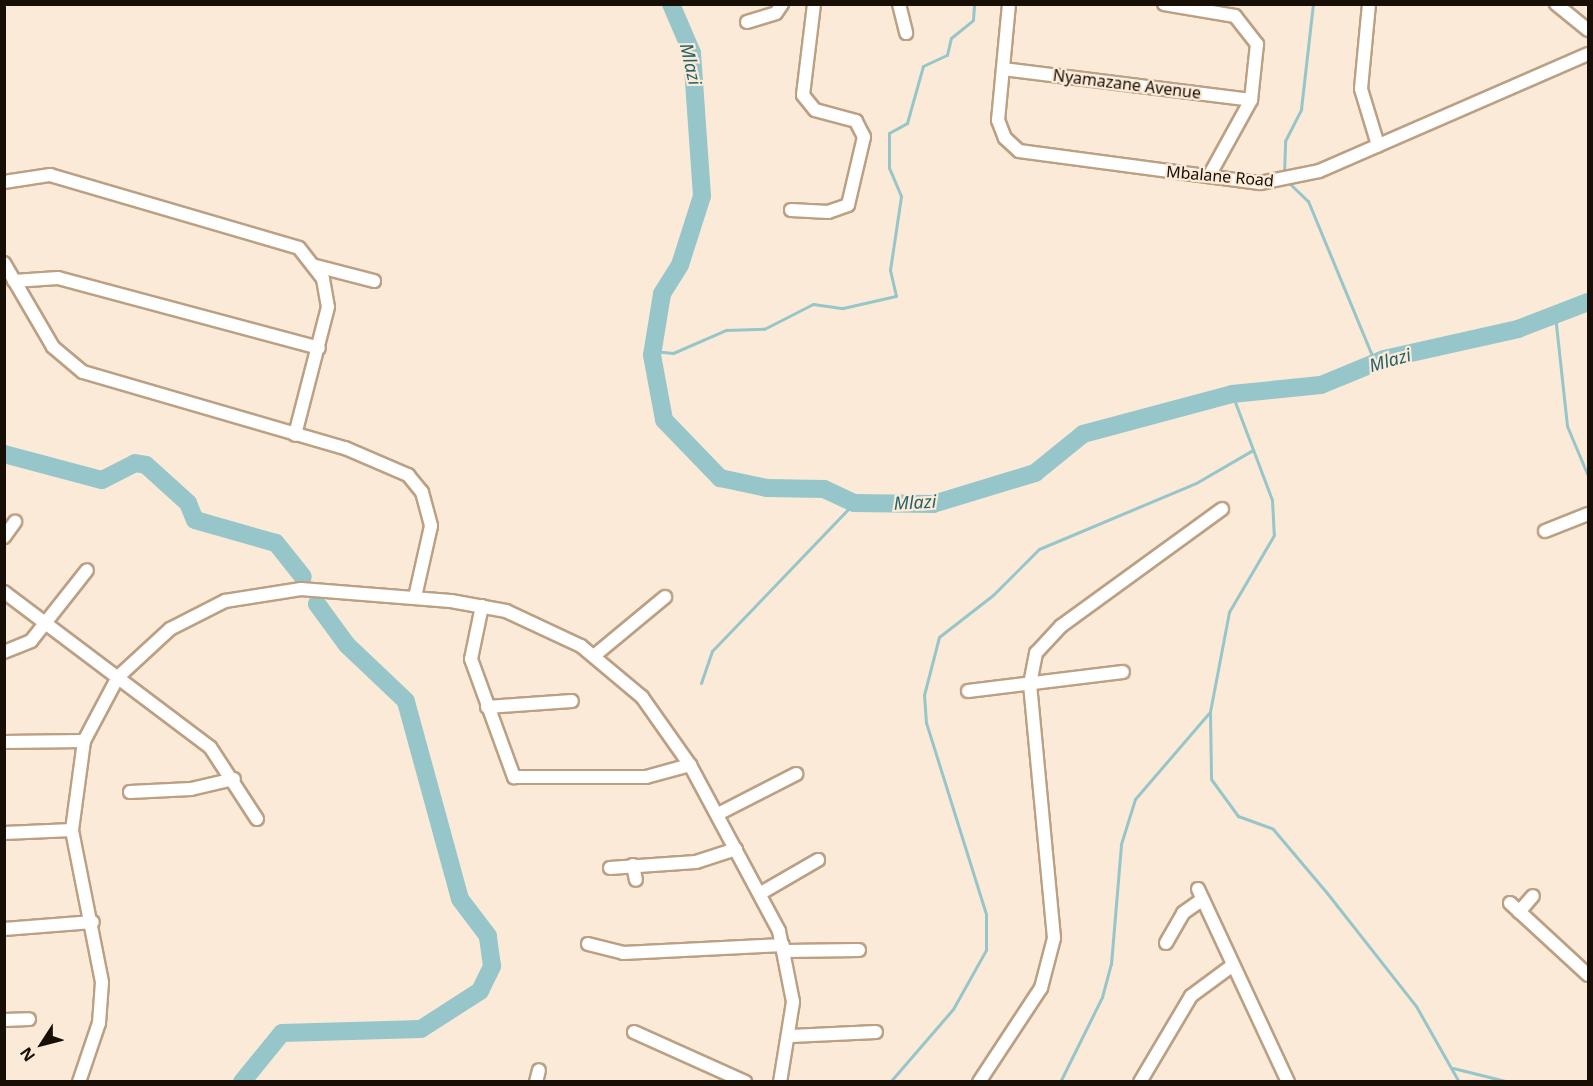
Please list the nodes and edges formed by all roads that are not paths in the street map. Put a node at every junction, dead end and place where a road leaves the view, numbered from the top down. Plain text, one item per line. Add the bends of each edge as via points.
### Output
1 (782, 4) edge
2 (814, 4) edge
3 (899, 4) edge
4 (1010, 4) edge
5 (1164, 4) edge
6 (1369, 4) edge
7 (1556, 4) edge
8 (747, 22) dead end
9 (1588, 30) edge
10 (906, 33) dead end
11 (1588, 54) edge
12 (1003, 69) junction
13 (1251, 100) junction
14 (1378, 145) junction
15 (1209, 176) junction
16 (4, 182) edge
17 (791, 210) dead end
18 (4, 263) edge
19 (316, 266) junction
20 (14, 281) junction
21 (374, 281) dead end
22 (319, 348) junction
23 (295, 435) junction
24 (1222, 509) dead end
25 (1588, 514) edge
26 (15, 522) dead end
27 (1545, 531) dead end
28 (4, 537) edge
29 (87, 570) dead end
30 (4, 592) edge
31 (416, 597) junction
32 (665, 597) dead end
33 (482, 606) junction
34 (47, 623) junction
35 (4, 652) edge
36 (595, 655) junction
37 (1123, 672) dead end
38 (118, 677) junction
39 (1030, 684) junction
40 (969, 691) dead end
41 (572, 701) dead end
42 (487, 707) junction
43 (84, 741) junction
44 (4, 742) edge
45 (690, 765) junction
46 (796, 774) dead end
47 (234, 779) junction
48 (130, 792) dead end
49 (718, 814) junction
50 (257, 819) dead end
51 (72, 830) junction
52 (4, 833) edge
53 (736, 849) junction
54 (818, 860) dead end
55 (633, 865) junction
56 (610, 868) dead end
57 (636, 880) dead end
58 (761, 893) junction
59 (1533, 896) dead end
60 (93, 922) junction
61 (4, 929) edge
62 (1166, 943) dead end
63 (588, 944) dead end
64 (784, 948) junction
65 (859, 950) dead end
66 (1233, 965) junction
67 (1588, 975) edge
68 (29, 1019) dead end
69 (4, 1020) edge
70 (634, 1032) dead end
71 (876, 1032) dead end
72 (791, 1036) junction
73 (79, 1082) edge
74 (745, 1082) edge
75 (780, 1082) edge
76 (980, 1082) edge
77 (1140, 1082) edge
78 (1288, 1082) edge

1 - 8 street via 776,13
2 - 17 street via 803,95 815,110 856,121 864,137 848,205 828,213
3 - 10 street
4 - 12 street, Mbalane Road
5 - 13 street via 1226,14 1246,25 1259,62
6 - 14 street via 1361,89
7 - 9 street
11 - 14 street, Mbalane Road
12 - 13 street, Nyamazane Avenue
12 - 15 street, Mbalane Road via 998,120 1005,138 1019,151
13 - 15 street
14 - 15 street, Mbalane Road via 1284,181
16 - 19 street via 42,175 77,182 283,239
18 - 20 street
19 - 21 street
19 - 22 street via 328,307
20 - 22 street via 58,278
20 - 23 street via 53,347 83,372
22 - 23 street
23 - 31 street via 381,460 416,484 431,526
24 - 39 street via 1052,633 1036,653
25 - 27 street
26 - 28 street
29 - 34 street
30 - 34 street
31 - 33 street
31 - 38 street via 301,590 234,598 170,629
32 - 36 street
33 - 36 street via 542,625
33 - 42 street via 471,659
34 - 35 street via 25,646
34 - 38 street
36 - 45 street via 642,697
37 - 39 street
38 - 43 street
38 - 47 street via 200,738
39 - 40 street
39 - 76 street via 1054,938 1041,988
41 - 42 street
42 - 45 street via 512,774 520,779 646,777
43 - 44 street
43 - 51 street
45 - 49 street
46 - 49 street
47 - 48 street via 191,789
47 - 50 street
49 - 53 street
51 - 52 street
51 - 60 street
53 - 55 street via 696,862
53 - 58 street
54 - 58 street
55 - 56 street
55 - 57 street
58 - 64 street
59 - 67 street via 1514,908
60 - 61 street
60 - 73 street via 101,1004 92,1053
62 - 66 street via 1183,914 1201,894
63 - 64 street via 623,952
64 - 65 street
64 - 72 street
66 - 77 street via 1196,991
66 - 78 street
68 - 69 street
70 - 74 street
71 - 72 street
72 - 75 street

